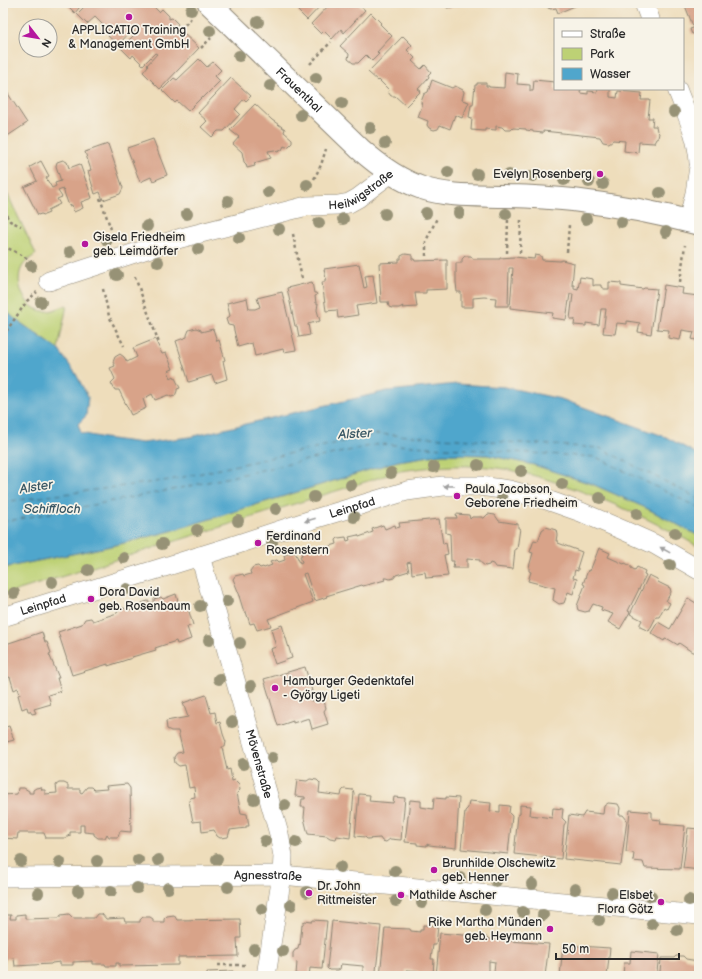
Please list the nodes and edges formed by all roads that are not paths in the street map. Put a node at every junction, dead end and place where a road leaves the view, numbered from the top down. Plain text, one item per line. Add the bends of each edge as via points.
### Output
1 (209, 3) edge
2 (644, 3) edge
3 (650, 18) edge
4 (677, 90) edge
5 (699, 163) edge
6 (699, 168) edge
7 (391, 173) junction
8 (694, 223) edge
9 (49, 281) dead end
10 (200, 556) junction
11 (699, 570) edge
12 (3, 617) edge
13 (282, 874) junction
14 (3, 877) edge
15 (699, 915) edge
16 (266, 976) edge

1 - 7 street, Frauenthal via 360,149
2 - 3 street
4 - 5 street via 692,128
6 - 8 street
7 - 8 street, Heilwigstraße via 421,188 445,194 574,200 652,212
7 - 9 street, Heilwigstraße via 348,203 307,206 181,238
11 -> 10 street, Leinpfad via 654,544 581,512 510,490 480,486 443,486 407,491 314,518
10 - 12 street, Leinpfad
10 - 13 street, Mövenstraße via 279,834 283,856
13 - 14 street, Agnesstraße
13 - 15 street, Agnesstraße
13 - 16 street, Mövenstraße

